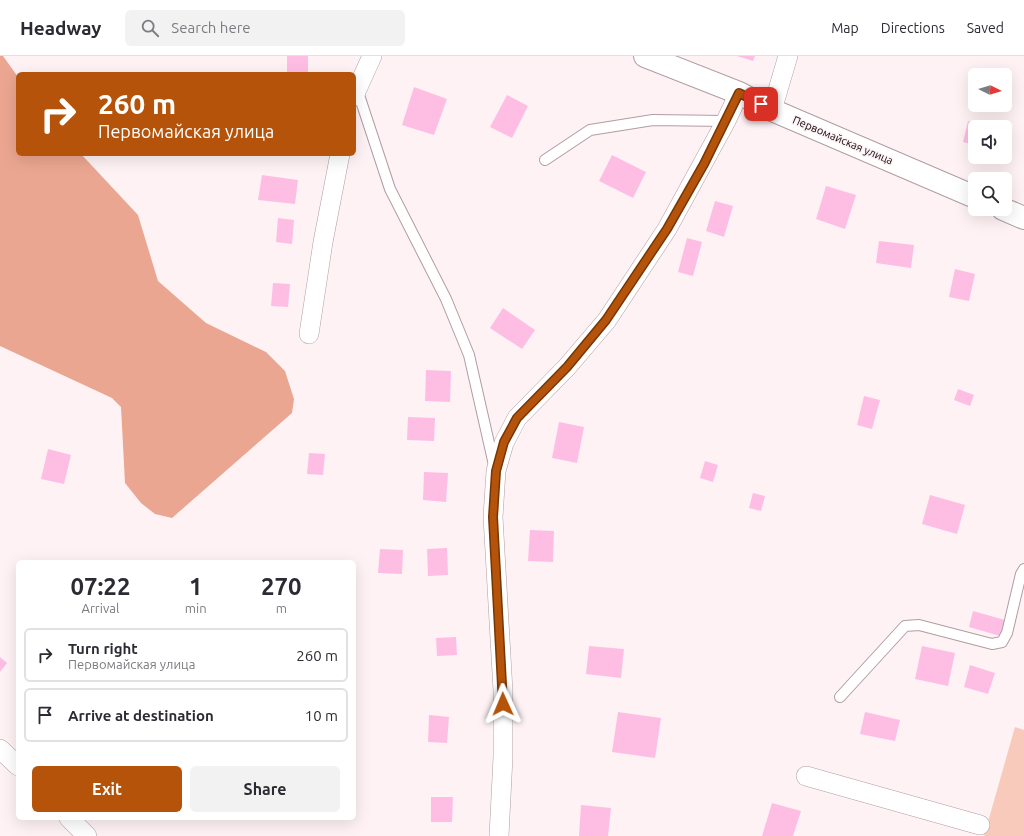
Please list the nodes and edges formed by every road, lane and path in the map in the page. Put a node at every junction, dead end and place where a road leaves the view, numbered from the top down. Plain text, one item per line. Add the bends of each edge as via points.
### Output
1 (372, 56) edge
2 (644, 56) edge
3 (788, 56) edge
4 (356, 90) edge
5 (739, 93) junction
6 (356, 95) edge
7 (772, 110) junction
8 (726, 121) junction
9 (340, 156) edge
10 (545, 160) dead end
11 (968, 194) edge
12 (1012, 213) edge
13 (1024, 218) edge
14 (309, 334) dead end
15 (496, 471) junction
16 (1024, 569) edge
17 (840, 697) dead end
18 (0, 749) edge
19 (16, 764) edge
20 (806, 776) dead end
21 (72, 820) edge
22 (980, 825) dead end
23 (88, 836) edge
24 (499, 836) edge

1 - 4 street
2 - 5 main road, Первомайская улица
3 - 7 street
5 - 7 main road, Первомайская улица
5 - 8 street
6 - 15 lane via 390,189 446,299 469,355
7 - 11 main road, Первомайская улица
8 - 10 lane via 653,120 590,130
8 - 15 street via 667,229 606,320 567,367 517,418 504,442
9 - 14 street
12 - 13 main road
15 - 24 street via 493,517 503,691
16 - 17 lane via 1007,633 1002,642 992,644 919,625 905,626
18 - 19 street
20 - 22 street
21 - 23 street

